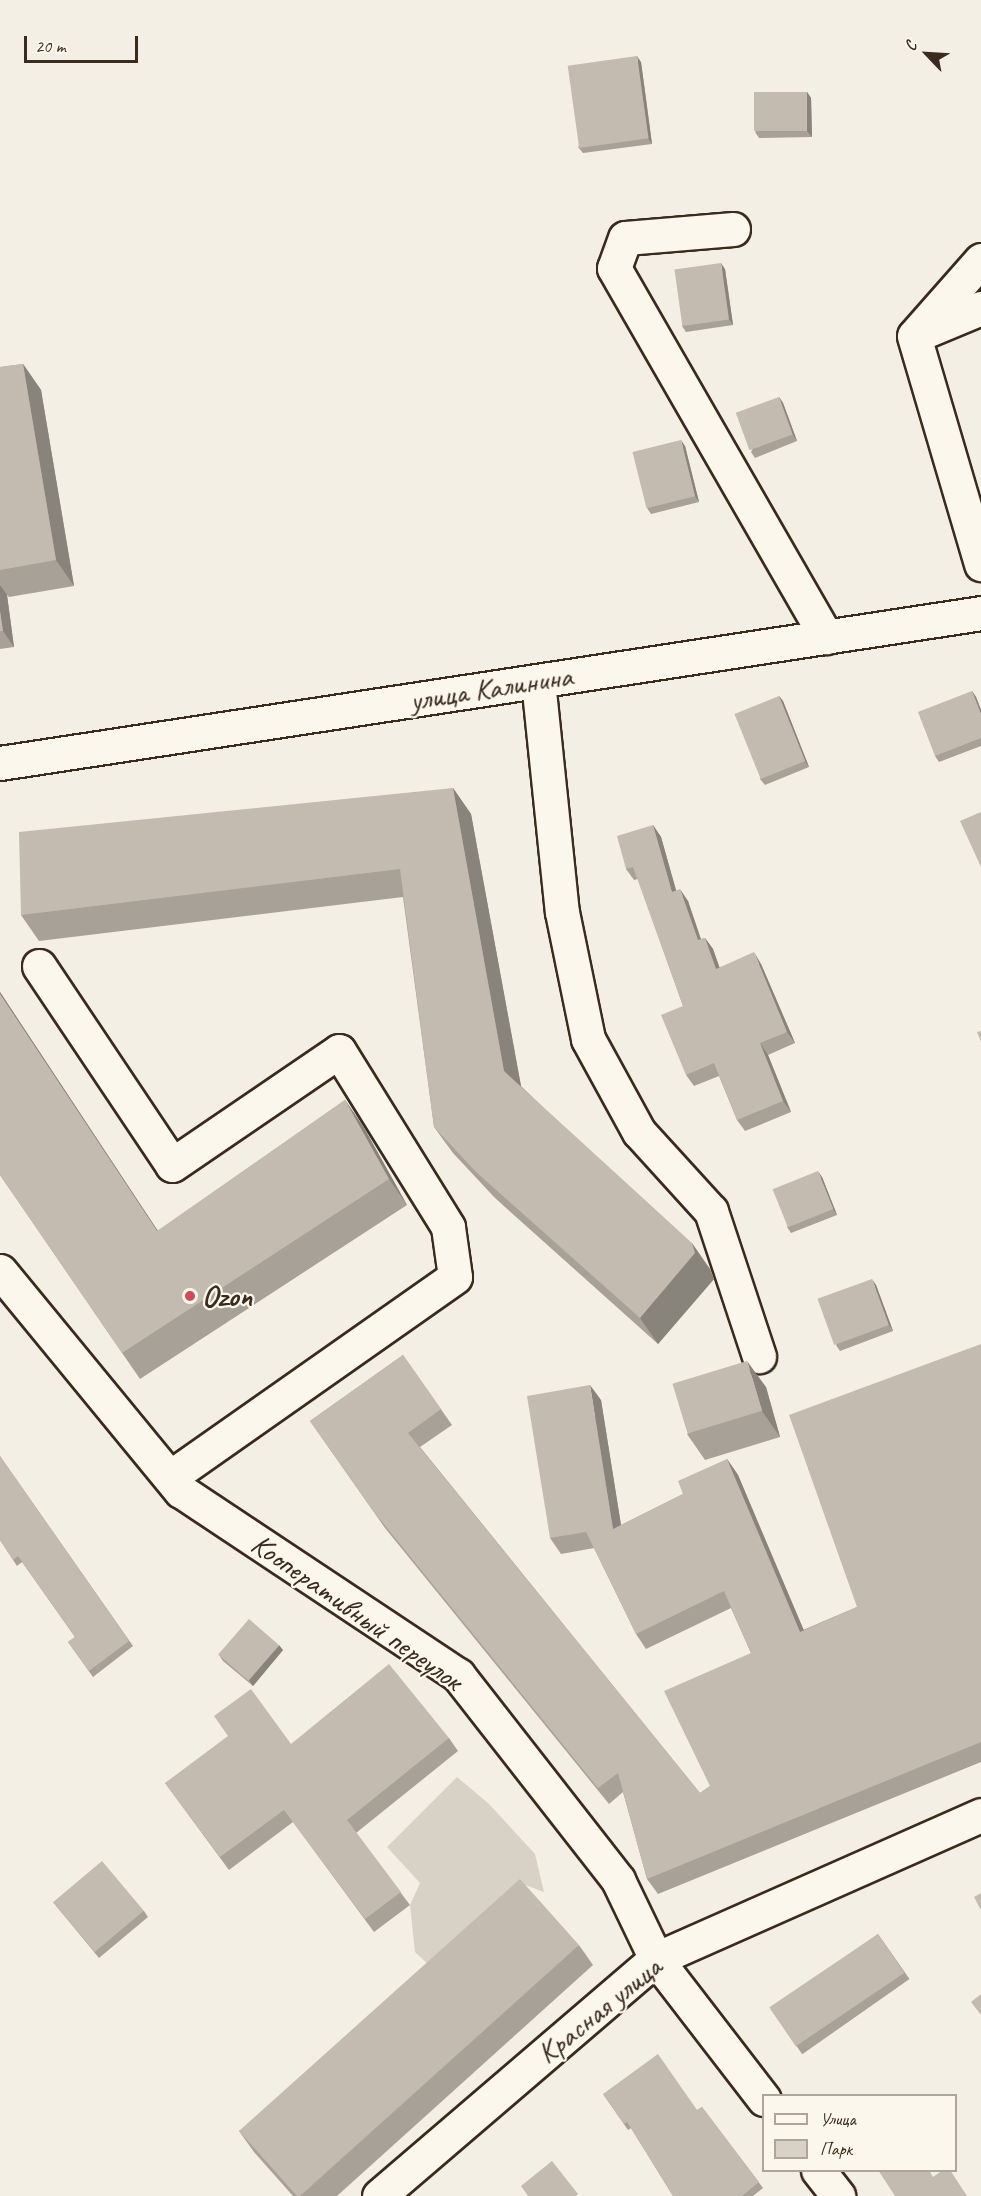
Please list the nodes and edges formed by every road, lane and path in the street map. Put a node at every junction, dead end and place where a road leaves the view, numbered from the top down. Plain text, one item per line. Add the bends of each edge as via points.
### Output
1 (733, 229) dead end
2 (981, 260) edge
3 (981, 308) edge
4 (914, 336) junction
5 (981, 564) edge
6 (981, 613) edge
7 (826, 637) junction
8 (538, 681) junction
9 (0, 763) edge
10 (39, 966) dead end
11 (0, 1271) edge
12 (759, 1356) dead end
13 (170, 1477) junction
14 (981, 1815) edge
15 (656, 1959) junction
16 (762, 2096) edge
17 (820, 2172) edge
18 (379, 2196) edge
19 (838, 2196) edge

1 - 7 street via 625,238 614,268
2 - 4 street
3 - 4 street
4 - 5 street
6 - 7 street, улица Калинина
7 - 8 street, улица Калинина
8 - 9 street, улица Калинина
8 - 12 street via 562,912 588,1039 639,1132 711,1211
10 - 13 street via 172,1165 339,1051 448,1227 455,1277
11 - 13 street, Кооперативный переулок
13 - 15 street, Кооперативный переулок via 181,1491 458,1675 618,1880
14 - 15 street, Красная улица
15 - 16 street, Кооперативный переулок
15 - 18 street, Красная улица
17 - 19 street

